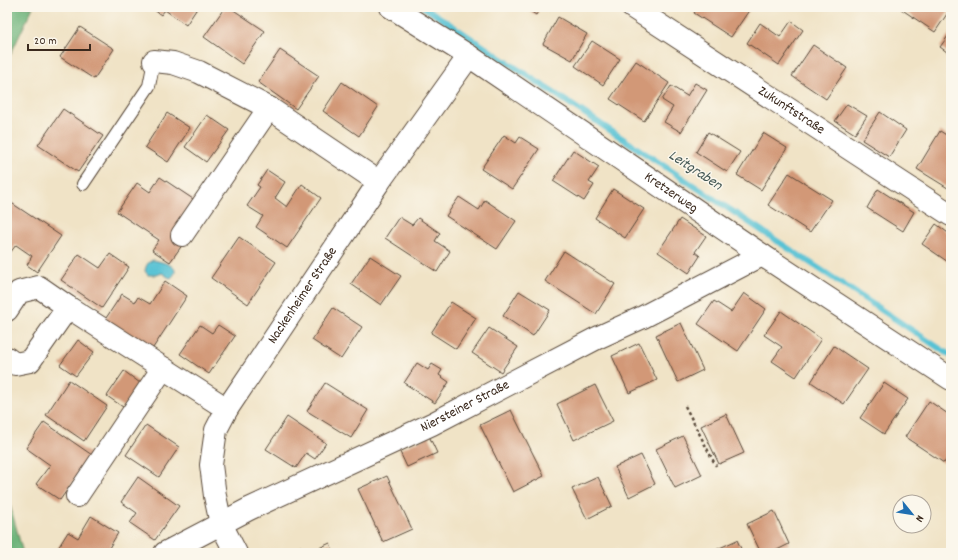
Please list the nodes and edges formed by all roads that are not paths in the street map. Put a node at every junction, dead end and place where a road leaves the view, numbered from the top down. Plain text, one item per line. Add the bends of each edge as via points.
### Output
1 (392, 7) edge
2 (632, 7) edge
3 (468, 56) junction
4 (154, 61) joint
5 (269, 108) junction
6 (379, 182) junction
7 (83, 184) dead end
8 (951, 215) edge
9 (182, 235) dead end
10 (762, 255) junction
11 (68, 307) junction
12 (7, 310) edge
13 (7, 358) edge
14 (163, 368) junction
15 (951, 379) edge
16 (228, 409) junction
17 (77, 496) dead end
18 (221, 524) junction
19 (165, 553) edge
20 (236, 553) edge

1 - 3 street, Kretzerweg
2 - 8 street, Zukunftstraße
3 - 6 street, Nackenheimer Straße
3 - 10 street, Kretzerweg
4 - 5 street via 173,63 200,72
4 - 7 lane via 149,86
5 - 6 street
5 - 9 street
6 - 16 street, Nackenheimer Straße
10 - 15 street, Kretzerweg
10 - 18 street, Niersteiner Straße via 432,424
11 - 12 street via 39,287 19,292
11 - 13 street via 30,361 15,364
11 - 14 street
14 - 16 street
14 - 17 street
16 - 18 street, Nackenheimer Straße via 216,430 211,465
18 - 19 street, Niersteiner Straße
18 - 20 street, Nackenheimer Straße

